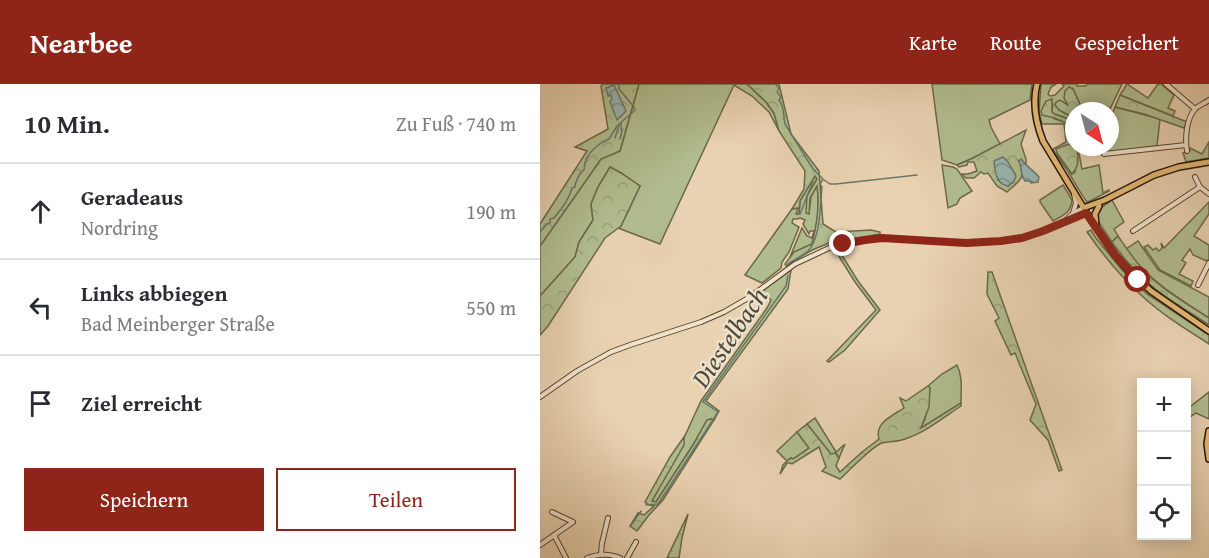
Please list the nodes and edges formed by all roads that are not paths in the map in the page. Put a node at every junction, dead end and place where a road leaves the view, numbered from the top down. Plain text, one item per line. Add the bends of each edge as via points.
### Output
1 (1036, 84) edge
2 (1166, 84) edge
3 (1209, 100) edge
4 (1195, 109) junction
5 (1186, 145) junction
6 (1187, 151) dead end
7 (1119, 152) edge
8 (1209, 162) edge
9 (1195, 177) dead end
10 (1200, 187) junction
11 (1074, 193) junction
12 (1209, 194) edge
13 (1105, 200) junction
14 (1099, 206) junction
15 (1085, 211) junction
16 (1071, 215) junction
17 (1065, 221) junction
18 (1096, 228) junction
19 (1133, 231) dead end
20 (1209, 263) edge
21 (1198, 285) dead end
22 (1209, 331) edge
23 (540, 397) edge
24 (1209, 431) edge
25 (1209, 459) edge
26 (552, 512) dead end
27 (608, 518) dead end
28 (554, 535) junction
29 (636, 542) dead end
30 (540, 545) edge
31 (602, 554) junction
32 (566, 558) edge
33 (587, 558) edge
34 (620, 558) edge
35 (627, 558) edge

1 - 11 main road via 1038,130
2 - 4 street
3 - 4 street
4 - 5 street via 1186,132
5 - 6 street
5 - 7 street
8 - 13 main road via 1154,175
9 - 10 street
10 - 12 street
10 - 19 street
11 - 15 main road
11 - 16 street via 1075,208
13 - 14 main road
13 - 15 main road
14 - 15 main road
14 - 18 main road
15 - 16 street
15 - 17 street
15 - 18 main road
16 - 17 street
17 - 23 street via 1022,238 1001,241 882,238 829,248 795,264 724,312 611,352
18 - 22 main road via 1138,280
20 - 21 street
24 - 25 main road
26 - 28 street via 573,522
27 - 31 street
28 - 30 street
28 - 32 street
29 - 35 street
31 - 33 street
31 - 34 street

